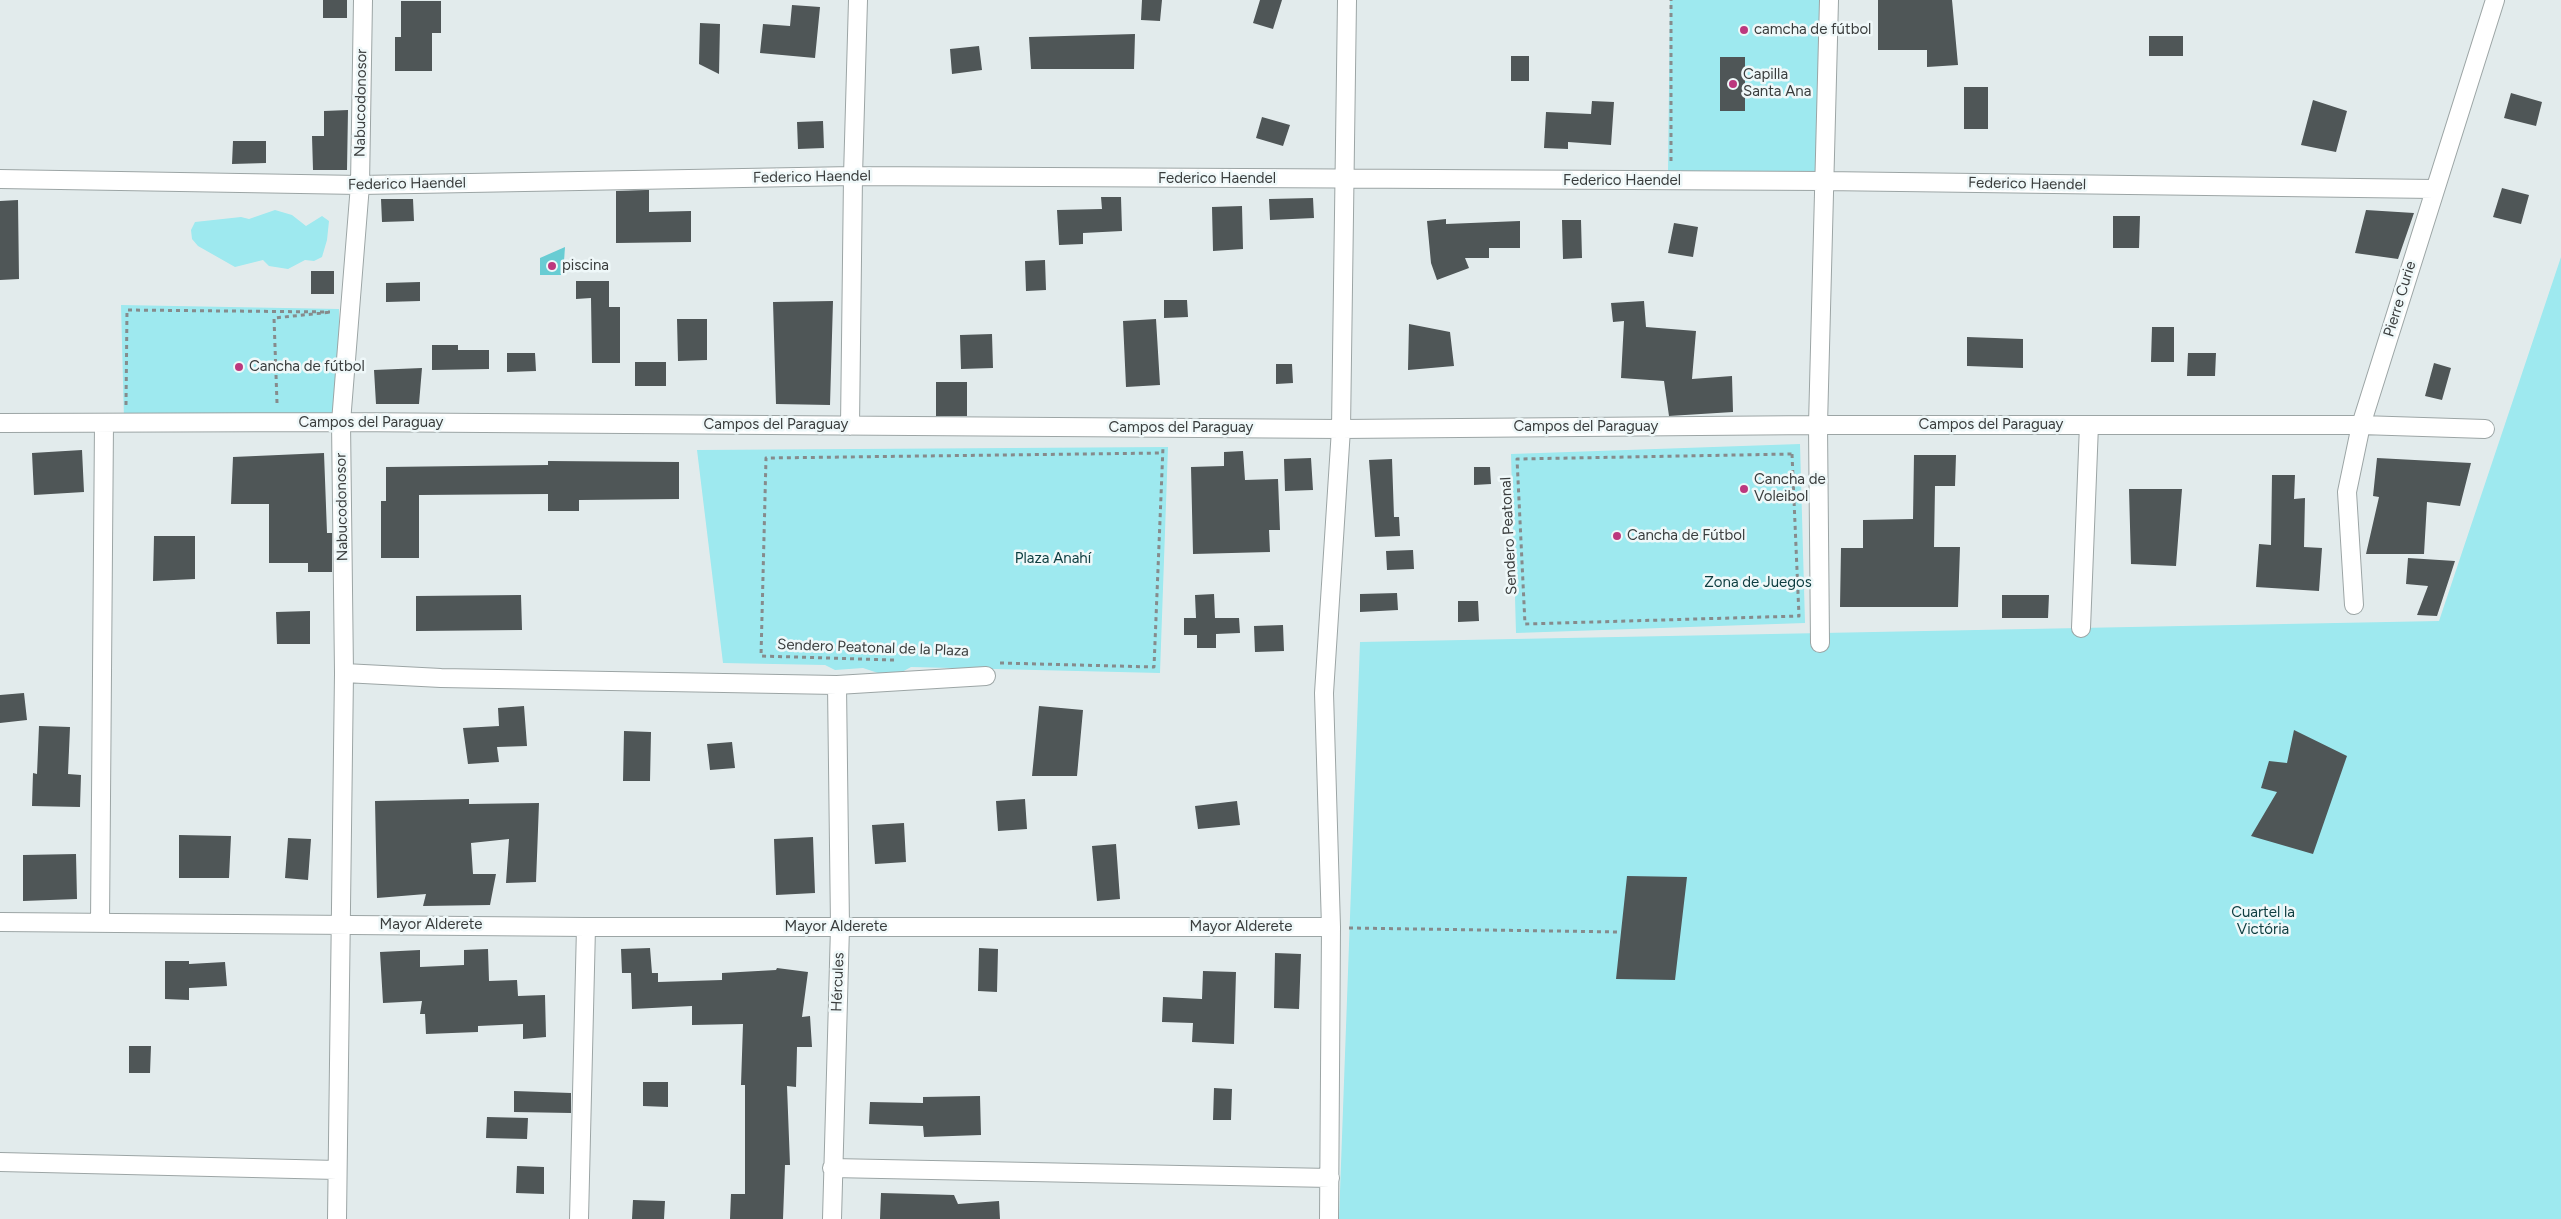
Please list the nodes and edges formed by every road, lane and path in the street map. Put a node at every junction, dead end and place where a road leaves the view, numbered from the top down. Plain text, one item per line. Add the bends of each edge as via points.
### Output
1 (363, 0) edge
2 (858, 0) edge
3 (1347, 0) edge
4 (1671, 0) edge
5 (1829, 0) edge
6 (2495, 0) edge
7 (1671, 170) dead end
8 (853, 176) junction
9 (0, 179) edge
10 (1343, 179) junction
11 (1824, 182) junction
12 (360, 185) junction
13 (2434, 190) junction
14 (277, 405) dead end
15 (126, 407) dead end
16 (341, 422) junction
17 (0, 423) edge
18 (104, 423) junction
19 (1818, 425) junction
20 (2089, 425) junction
21 (2361, 425) junction
22 (850, 426) junction
23 (1167, 427) junction
24 (1341, 429) junction
25 (2485, 429) dead end
26 (1161, 453) junction
27 (2354, 605) dead end
28 (1799, 616) joint
29 (2081, 628) dead end
30 (1820, 643) dead end
31 (898, 660) dead end
32 (991, 669) joint
33 (344, 673) junction
34 (837, 686) junction
35 (0, 922) edge
36 (100, 923) junction
37 (340, 925) junction
38 (586, 926) junction
39 (840, 927) junction
40 (1331, 927) junction
41 (1621, 932) dead end
42 (0, 1162) edge
43 (832, 1168) junction
44 (338, 1170) junction
45 (1330, 1178) junction
46 (337, 1219) edge
47 (579, 1219) edge
48 (832, 1219) edge
49 (1329, 1219) edge

1 - 12 street, Nabucodonosor
2 - 8 street
3 - 10 street
4 - 7 path
5 - 11 street
6 - 13 street, Pierre Curie
8 - 10 street, Federico Haendel
8 - 12 street, Federico Haendel
8 - 22 street
9 - 12 street, Federico Haendel
10 - 11 street, Federico Haendel
10 - 24 street
11 - 13 street, Federico Haendel
11 - 19 street
12 - 16 street, Nabucodonosor
13 - 21 street, Pierre Curie
14 - 15 path via 274,318 337,312 127,310
16 - 18 street, Campos del Paraguay
16 - 22 street, Campos del Paraguay
16 - 33 street, Nabucodonosor
17 - 18 street, Campos del Paraguay
18 - 36 street
19 - 20 street, Campos del Paraguay
19 - 24 street, Campos del Paraguay
19 - 30 street
20 - 21 street, Campos del Paraguay
20 - 29 street
21 - 25 street, Campos del Paraguay
21 - 27 street, Pierre Curie via 2346,492
22 - 23 street, Campos del Paraguay
23 - 24 street, Campos del Paraguay
23 - 26 path
24 - 40 street via 1324,693
26 - 31 path, Sendero Peatonal de la Plaza via 766,458 761,656
26 - 32 path via 1154,667
28 - 28 path, Sendero Peatonal via 1792,454 1517,459 1525,624
32 - 34 street
33 - 34 street
33 - 37 street, Nabucodonosor
34 - 39 street, Hércules
35 - 36 street, Mayor Alderete
36 - 37 street, Mayor Alderete
37 - 38 street, Mayor Alderete
37 - 44 street, Nabucodonosor
38 - 39 street, Mayor Alderete
38 - 47 street
39 - 40 street, Mayor Alderete
39 - 43 street, Hércules
40 - 41 path
40 - 45 street
42 - 44 street
43 - 45 street
43 - 48 street, Hércules
44 - 46 street, Nabucodonosor
45 - 49 street

